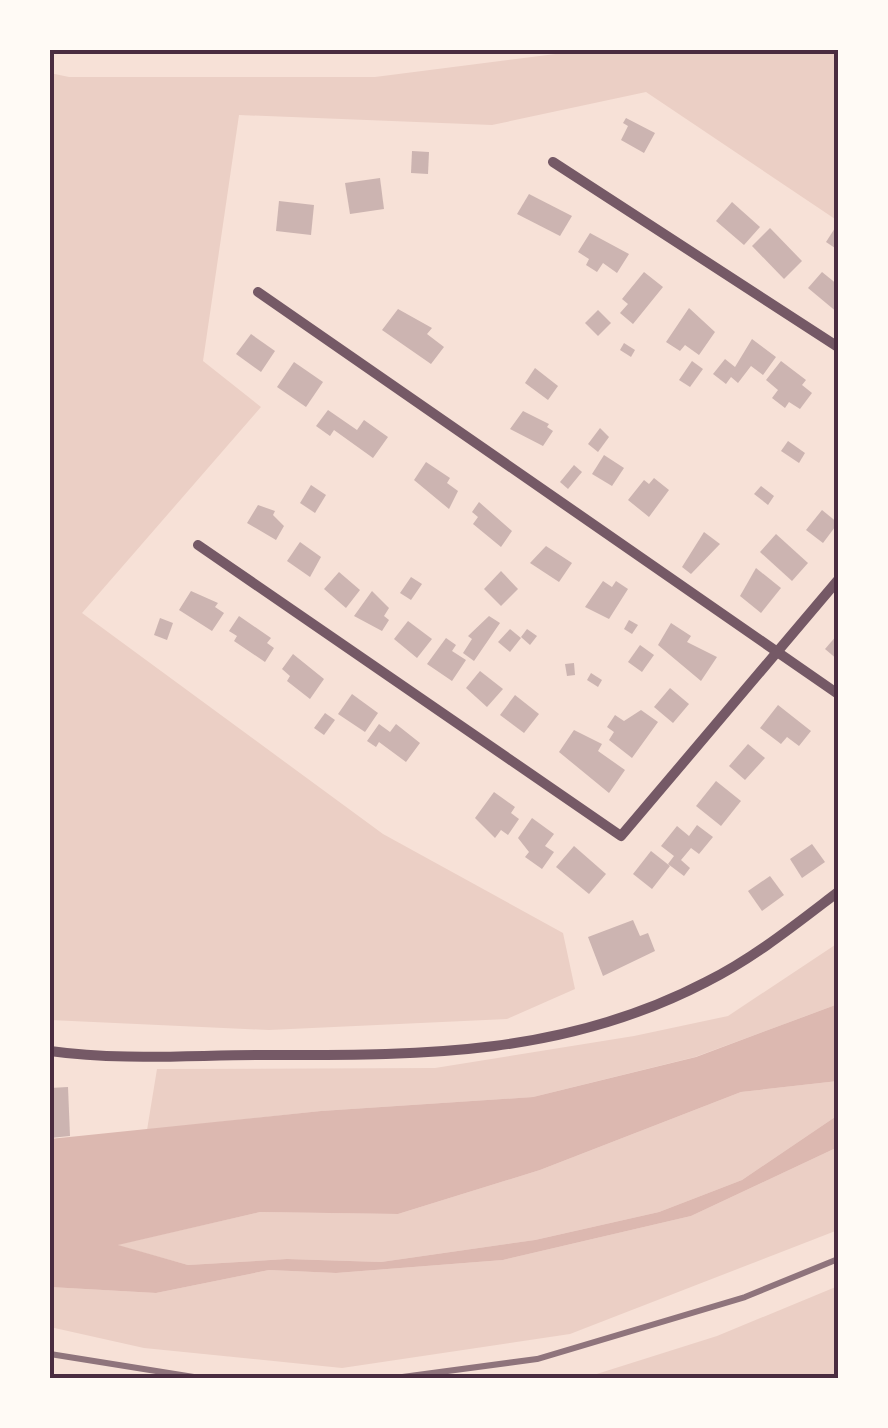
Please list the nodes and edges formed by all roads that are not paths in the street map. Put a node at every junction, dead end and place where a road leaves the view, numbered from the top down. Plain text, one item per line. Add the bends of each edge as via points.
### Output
1 (553, 162) dead end
2 (258, 292) dead end
3 (838, 347) edge
4 (198, 545) dead end
5 (838, 580) edge
6 (778, 652) junction
7 (838, 694) edge
8 (838, 892) edge
9 (50, 1051) edge

1 - 3 street
2 - 6 street
4 - 6 street via 621,836
5 - 6 street
6 - 7 street
8 - 9 street via 774,941 696,987 537,1041 394,1056 126,1058

